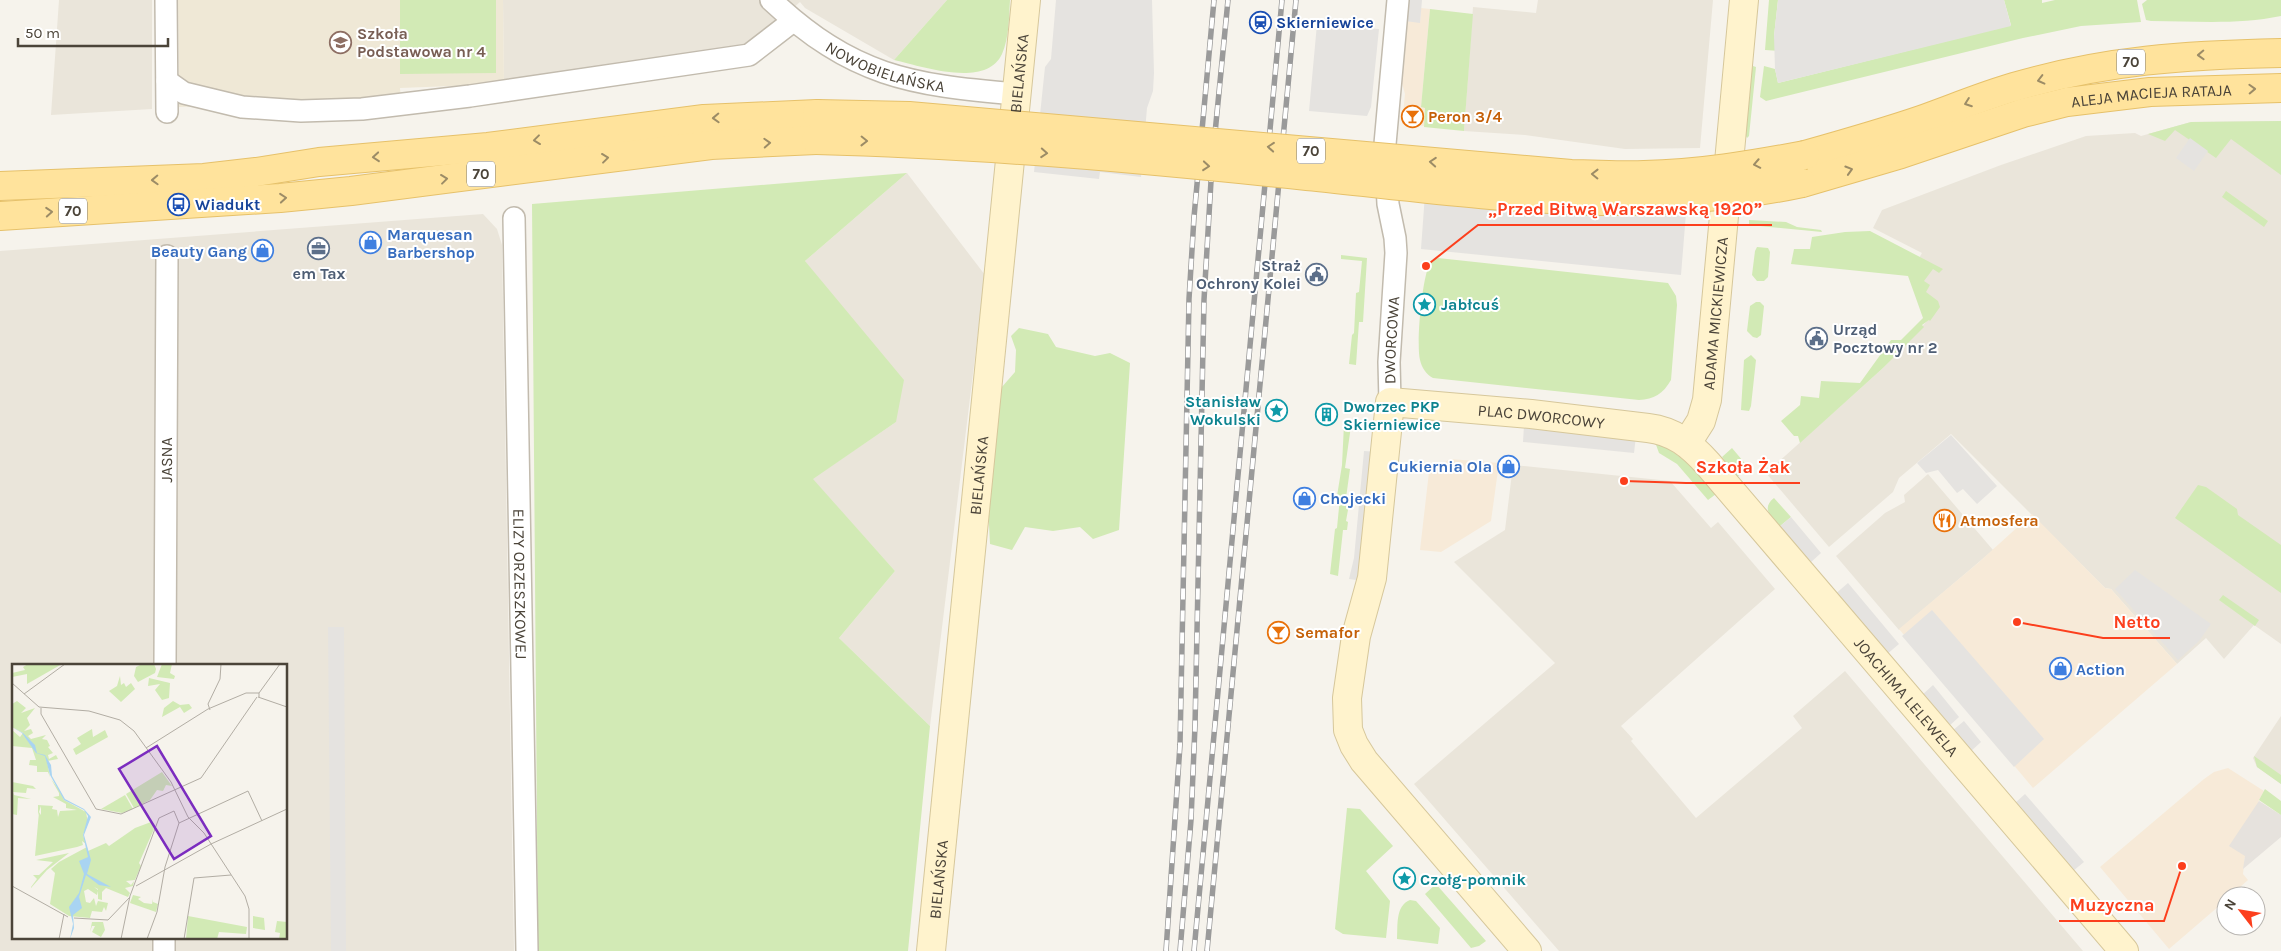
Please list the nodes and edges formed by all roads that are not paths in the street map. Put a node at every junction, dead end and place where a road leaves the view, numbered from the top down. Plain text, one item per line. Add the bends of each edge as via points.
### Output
1 (166, 0) edge
2 (771, 0) edge
3 (1026, 0) edge
4 (1398, 0) edge
5 (1744, 0) edge
6 (794, 21) junction
7 (2281, 53) edge
8 (167, 81) junction
9 (2281, 88) edge
10 (1016, 94) junction
11 (167, 112) dead end
12 (816, 127) junction
13 (0, 186) edge
14 (0, 216) edge
15 (514, 218) dead end
16 (167, 256) dead end
17 (1390, 402) junction
18 (1687, 443) junction
19 (165, 664) edge
20 (164, 938) edge
21 (164, 951) edge
22 (527, 951) edge
23 (932, 951) edge
24 (1527, 951) edge
25 (2124, 951) edge

1 - 8 street
2 - 6 street, NOWOBIELAŃSKA
3 - 10 street, BIELAŃSKA
4 - 17 street, DWORCOWA via 1385,144 1388,204 1396,246 1389,362
5 - 18 street, ADAMA MICKIEWICZA via 1707,400 1701,421
6 - 8 street via 749,56 362,109 301,112 242,107 184,93
6 - 10 street, NOWOBIELAŃSKA via 832,49 887,75 914,82
7 -> 12 main road, ALEJA MACIEJA RATAJA / 70, bridge via 2180,56 2120,63 2014,87 1867,138 1805,155 1697,172 1644,175 1571,174 909,116
8 - 11 street
12 -> 9 main road, ALEJA MACIEJA RATAJA / 70, bridge via 908,142 1208,166 1514,197 1662,202 1720,197 1802,183 2067,102 2150,92
10 - 23 street, BIELAŃSKA
12 -> 13 main road, 70 via 704,119 204,178
14 -> 12 main road, 70 via 351,191 711,145
15 - 22 street, ELIZY ORZESZKOWEJ
16 - 19 street, JASNA
17 - 18 street, PLAC DWORCOWY via 1648,428 1665,431
17 - 24 street, DWORCOWA via 1372,578 1356,636 1347,698 1350,736 1364,761
18 - 25 street, JOACHIMA LELEWELA
20 - 21 street

